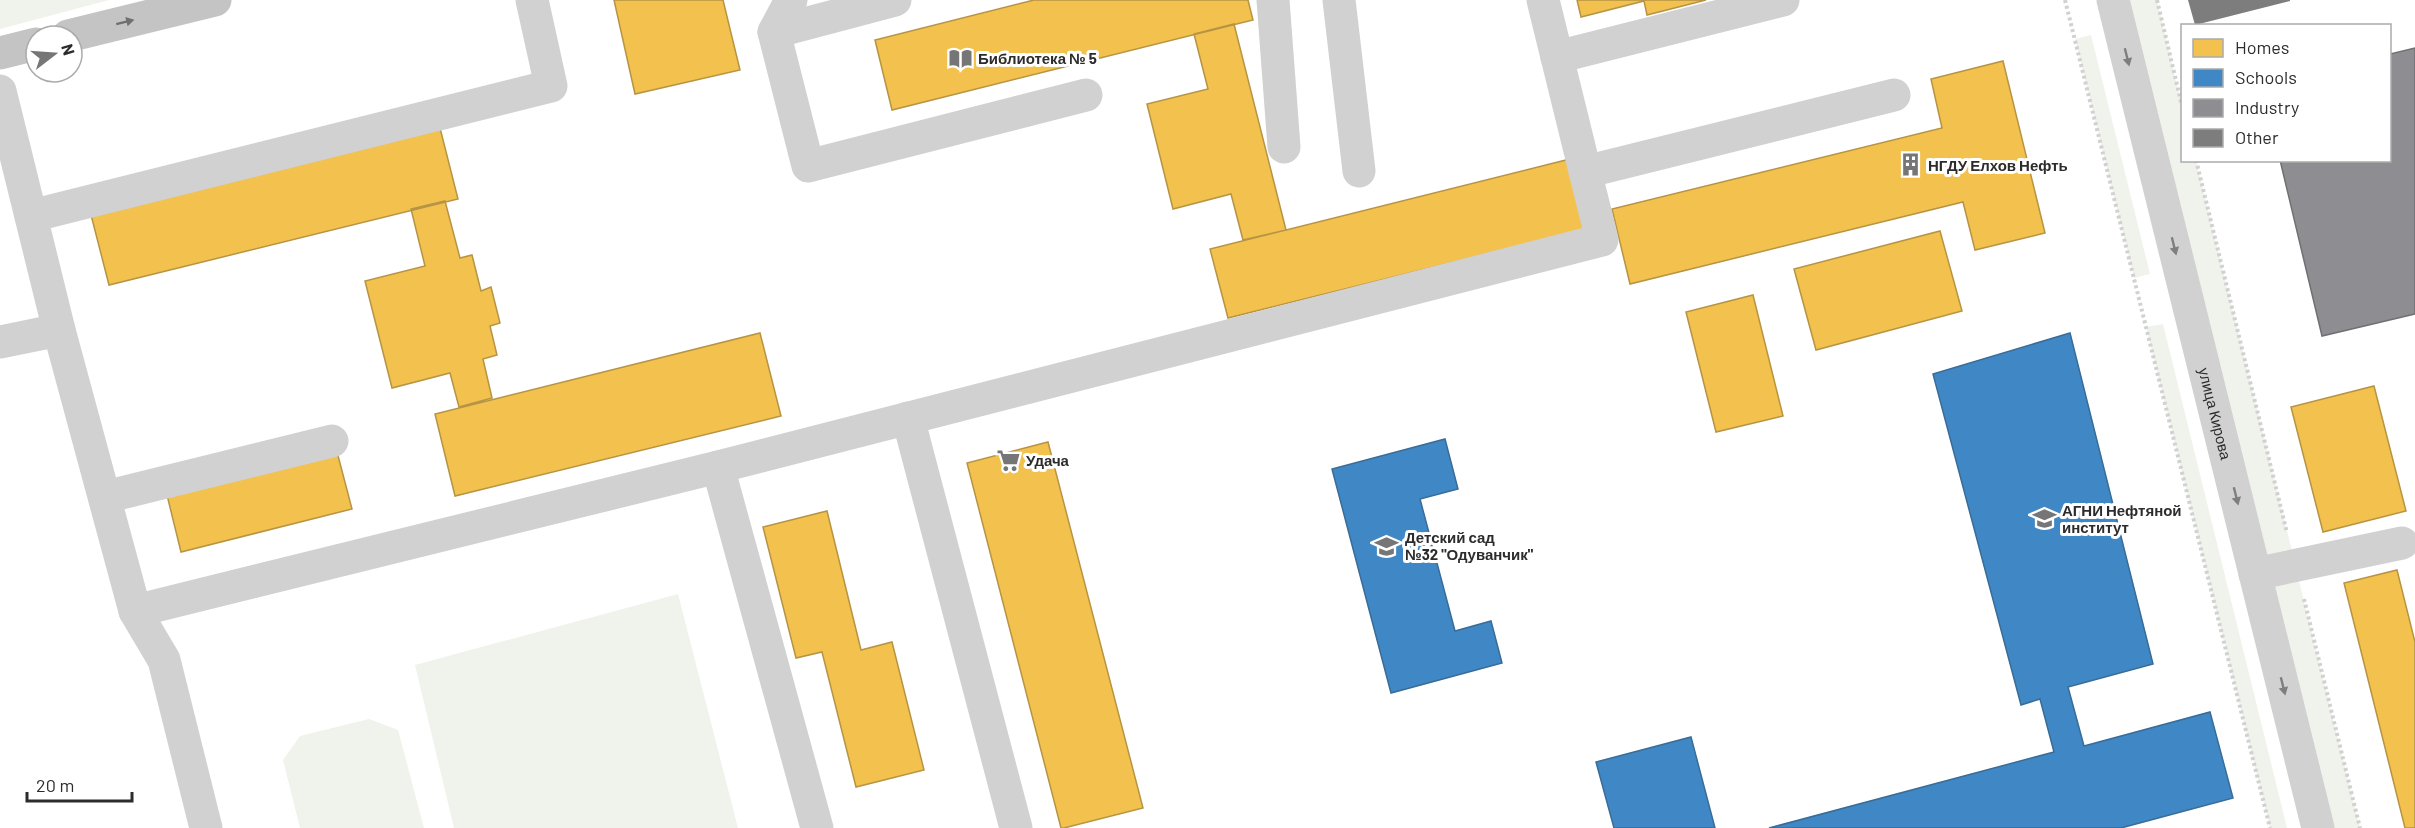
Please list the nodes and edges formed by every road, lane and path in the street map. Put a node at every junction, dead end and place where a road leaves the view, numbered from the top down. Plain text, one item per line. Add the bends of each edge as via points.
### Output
1 (215, 0) edge
2 (531, 0) edge
3 (791, 0) edge
4 (895, 0) edge
5 (1273, 0) edge
6 (1339, 0) edge
7 (1542, 0) edge
8 (1783, 0) edge
9 (2065, 0) edge
10 (2113, 0) edge
11 (2157, 0) edge
12 (84, 32) edge
13 (774, 32) junction
14 (24, 47) edge
15 (0, 53) edge
16 (1557, 57) junction
17 (0, 91) edge
18 (1086, 95) dead end
19 (1894, 95) dead end
20 (2181, 102) edge
21 (1284, 147) dead end
22 (2196, 162) edge
23 (1359, 171) dead end
24 (1585, 172) junction
25 (32, 216) junction
26 (59, 330) junction
27 (0, 342) edge
28 (908, 418) junction
29 (332, 441) dead end
30 (718, 467) junction
31 (105, 497) junction
32 (2402, 543) dead end
33 (2295, 566) junction
34 (2255, 574) junction
35 (135, 611) junction
36 (206, 828) edge
37 (817, 828) edge
38 (1016, 828) edge
39 (2270, 828) edge
40 (2318, 828) edge
41 (2360, 828) edge

12 -> 1 main road
2 - 25 street via 551,86
3 - 13 street
4 - 13 street
5 - 21 street
6 - 23 street
7 - 16 street
8 - 16 street
9 - 39 path
10 -> 34 street, улица Кирова
11 - 20 path
13 - 18 street via 808,166
14 - 15 main road
16 - 24 street
17 - 25 street
19 - 24 street
22 - 33 path
24 - 28 street via 1602,240
25 - 26 street
26 - 27 street
26 - 31 street
28 - 30 street
28 - 38 street
29 - 31 street
30 - 35 street
30 - 37 street
31 - 35 street
32 - 33 street
33 - 34 street
33 - 41 path
34 -> 40 street, улица Кирова
35 - 36 street via 164,660

